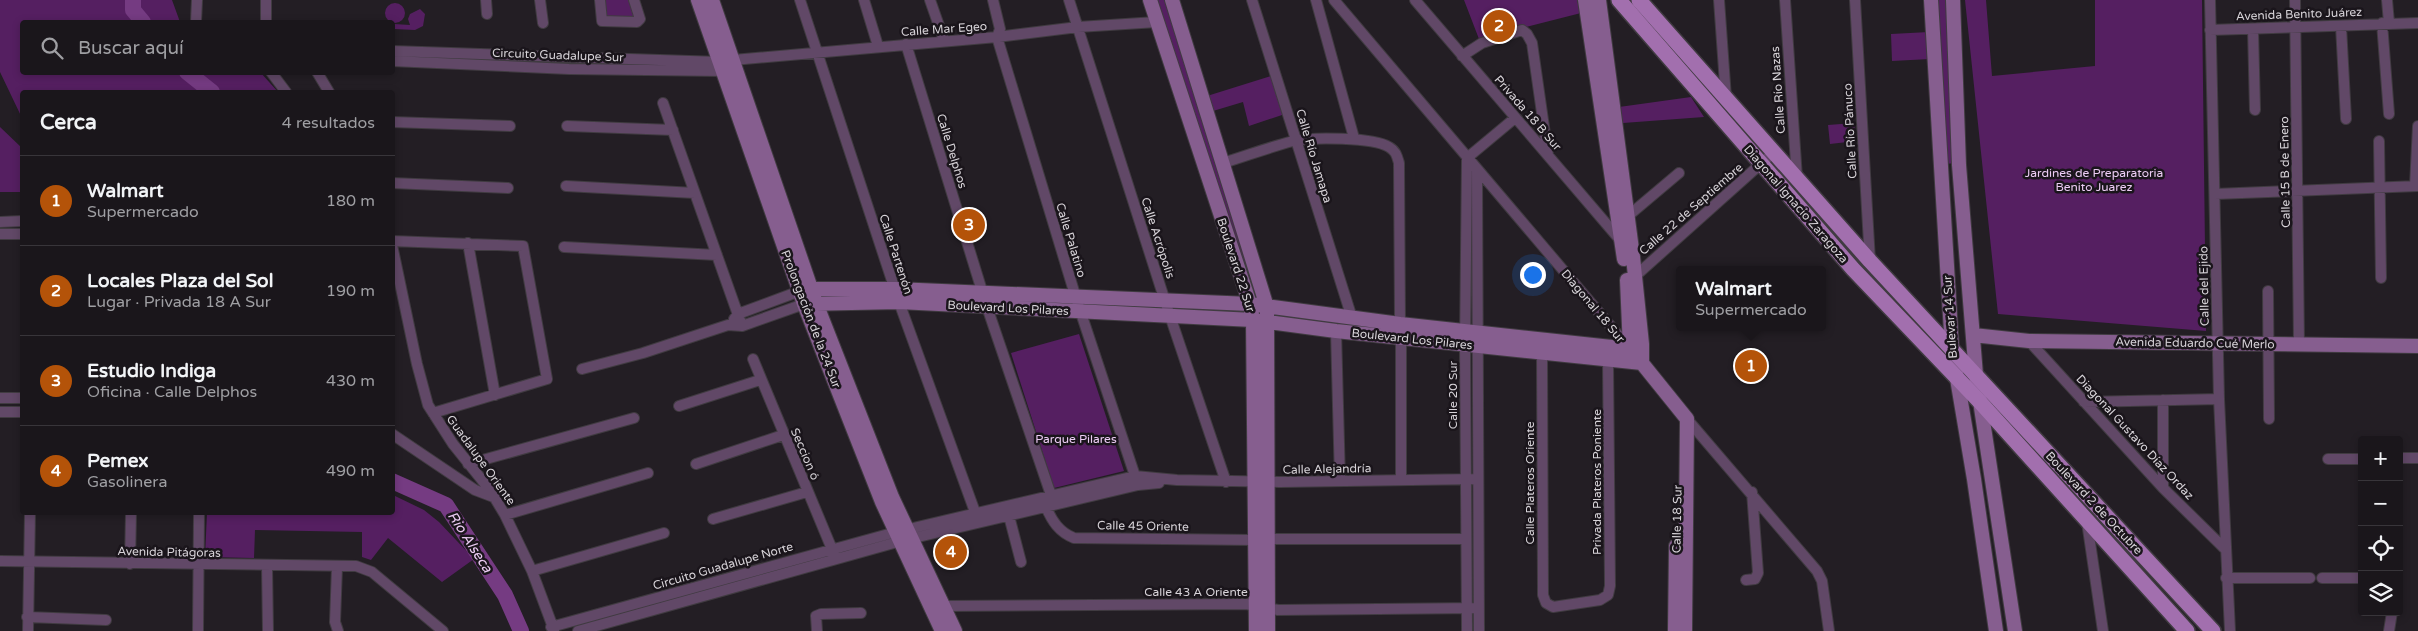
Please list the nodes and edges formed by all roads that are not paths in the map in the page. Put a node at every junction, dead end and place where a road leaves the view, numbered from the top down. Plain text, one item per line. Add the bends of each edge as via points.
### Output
1 (197, 0) edge
2 (266, 0) edge
3 (486, 0) edge
4 (540, 0) edge
5 (600, 0) edge
6 (634, 0) edge
7 (698, 0) edge
8 (712, 0) edge
9 (800, 0) edge
10 (864, 0) edge
11 (930, 0) edge
12 (993, 0) edge
13 (1070, 0) edge
14 (1150, 0) edge
15 (1172, 0) edge
16 (1252, 0) edge
17 (1316, 0) edge
18 (1415, 0) edge
19 (1585, 0) edge
20 (1599, 0) edge
21 (1619, 0) edge
22 (1640, 0) edge
23 (1719, 0) edge
24 (1785, 0) edge
25 (1855, 0) edge
26 (1931, 0) edge
27 (1952, 0) edge
28 (2210, 0) edge
29 (2295, 0) edge
30 (2387, 0) edge
31 (1336, 1) edge
32 (1651, 7) edge
33 (487, 14) dead end
34 (196, 20) edge
35 (266, 20) edge
36 (1157, 22) junction
37 (543, 23) dead end
38 (2386, 23) junction
39 (2418, 23) edge
40 (2341, 26) junction
41 (1078, 27) junction
42 (2296, 27) junction
43 (2253, 29) junction
44 (2210, 30) junction
45 (997, 37) junction
46 (944, 40) junction
47 (906, 44) junction
48 (878, 46) junction
49 (395, 51) edge
50 (817, 52) junction
51 (460, 53) junction
52 (1462, 56) junction
53 (599, 58) junction
54 (395, 62) edge
55 (460, 64) junction
56 (726, 64) junction
57 (599, 69) junction
58 (273, 75) edge
59 (319, 75) edge
60 (284, 90) edge
61 (328, 90) edge
62 (1726, 98) junction
63 (663, 102) dead end
64 (2255, 110) dead end
65 (2389, 114) dead end
66 (1515, 118) junction
67 (2346, 119) dead end
68 (395, 122) edge
69 (510, 126) dead end
70 (568, 126) dead end
71 (2418, 126) edge
72 (673, 130) junction
73 (1354, 138) junction
74 (1295, 141) junction
75 (2379, 141) dead end
76 (1774, 152) junction
77 (1549, 156) junction
78 (1468, 158) junction
79 (1223, 164) junction
80 (1762, 164) junction
81 (1477, 170) junction
82 (1679, 173) dead end
83 (1797, 178) junction
84 (395, 183) edge
85 (566, 186) dead end
86 (2417, 186) edge
87 (2380, 187) junction
88 (508, 188) dead end
89 (2298, 190) junction
90 (695, 193) junction
91 (2215, 194) junction
92 (1628, 216) junction
93 (20, 221) edge
94 (0, 222) edge
95 (0, 234) edge
96 (20, 234) edge
97 (395, 241) edge
98 (1622, 242) junction
99 (468, 243) junction
100 (564, 247) dead end
101 (717, 255) junction
102 (395, 259) edge
103 (1870, 261) junction
104 (2381, 278) dead end
105 (1631, 280) junction
106 (2268, 291) dead end
107 (897, 296) junction
108 (808, 297) junction
109 (1076, 298) junction
110 (985, 301) junction
111 (1165, 301) junction
112 (1250, 304) junction
113 (1267, 307) junction
114 (1081, 312) junction
115 (738, 314) junction
116 (1170, 316) junction
117 (1352, 318) junction
118 (1253, 320) junction
119 (1268, 322) junction
120 (728, 325) junction
121 (742, 326) junction
122 (1336, 331) junction
123 (1400, 331) junction
124 (1973, 335) junction
125 (1470, 339) junction
126 (2029, 341) junction
127 (2218, 343) junction
128 (2267, 344) junction
129 (2300, 345) junction
130 (2418, 346) edge
131 (1630, 349) junction
132 (1952, 349) junction
133 (1542, 353) junction
134 (753, 359) dead end
135 (1608, 360) junction
136 (1642, 363) junction
137 (582, 369) dead end
138 (1976, 375) junction
139 (1955, 377) junction
140 (760, 380) junction
141 (495, 395) junction
142 (0, 398) edge
143 (20, 398) edge
144 (2219, 399) junction
145 (2163, 400) junction
146 (1980, 402) junction
147 (2084, 402) junction
148 (679, 406) dead end
149 (1678, 408) junction
150 (0, 412) edge
151 (20, 412) edge
152 (433, 413) junction
153 (634, 418) dead end
154 (1687, 419) junction
155 (2269, 419) dead end
156 (395, 436) edge
157 (783, 436) junction
158 (2403, 458) edge
159 (2418, 458) edge
160 (2328, 459) dead end
161 (2358, 459) edge
162 (468, 464) junction
163 (696, 464) dead end
164 (648, 473) dead end
165 (1466, 478) junction
166 (1401, 479) junction
167 (1477, 479) junction
168 (1137, 480) junction
169 (1340, 481) junction
170 (1226, 482) junction
171 (1261, 482) junction
172 (2163, 488) junction
173 (807, 492) junction
174 (1752, 492) junction
175 (1051, 495) junction
176 (496, 498) junction
177 (1046, 506) junction
178 (975, 512) junction
179 (30, 515) edge
180 (130, 515) edge
181 (199, 515) edge
182 (505, 515) junction
183 (1009, 516) junction
184 (713, 520) dead end
185 (2087, 522) junction
186 (664, 533) dead end
187 (904, 536) junction
188 (1261, 539) junction
189 (1466, 539) junction
190 (2224, 549) junction
191 (834, 554) junction
192 (0, 561) edge
193 (28, 562) junction
194 (1021, 562) dead end
195 (130, 564) junction
196 (198, 565) junction
197 (267, 566) junction
198 (337, 567) junction
199 (532, 571) junction
200 (2226, 578) junction
201 (2310, 578) dead end
202 (2322, 578) dead end
203 (2358, 578) edge
204 (1746, 580) dead end
205 (696, 592) junction
206 (1600, 600) joint
207 (944, 606) junction
208 (1261, 607) junction
209 (1467, 608) junction
210 (1478, 608) junction
211 (861, 613) dead end
212 (2391, 616) edge
213 (27, 617) junction
214 (106, 620) dead end
215 (1829, 627) edge
216 (1680, 628) edge
217 (553, 629) edge
218 (28, 631) edge
219 (198, 631) edge
220 (268, 631) edge
221 (338, 631) edge
222 (442, 631) edge
223 (578, 631) edge
224 (817, 631) edge
225 (942, 631) edge
226 (954, 631) edge
227 (1256, 631) edge
228 (1268, 631) edge
229 (1467, 631) edge
230 (1478, 631) edge
231 (1836, 631) edge
232 (1996, 631) edge
233 (2015, 631) edge
234 (2102, 631) edge
235 (2187, 631) edge
236 (2213, 631) edge
237 (2230, 631) edge
238 (2389, 631) edge

1 - 34 street
2 - 35 street
3 - 33 street
4 - 37 street
5 - 6 street via 602,21 637,22 640,19
7 - 56 street, Prolongación de la 24 Sur
8 - 56 street, Prolongación de la 24 Sur
9 - 50 street, Calle Partenón
10 - 48 street
11 - 46 street
12 - 45 street, Calle Palatino via 1000,29
13 - 41 street, Calle Acrópolis
14 - 36 street, Boulevard 22 Sur
15 - 79 street, Boulevard 22 Sur
16 - 74 street, Calle Río Jamapa
17 - 73 street
18 - 52 street, Privada 18 B Sur
19 - 98 street
20 - 92 street
21 - 80 main road, Diagonal Ignacio Zaragoza
22 - 32 main road, Diagonal Ignacio Zaragoza
23 - 62 street
24 - 83 street, Calle Río Nazas
25 - 103 street, Calle Río Pánuco
26 - 132 street, Bulevar 14 Sur
27 - 124 street, Bulevar 14 Sur
28 - 44 street, Calle del Ejido
29 - 42 street, Calle 15 B de Enero
30 - 38 street
31 - 78 street, Diagonal 18 Sur
32 - 62 main road, Diagonal Ignacio Zaragoza
36 - 41 street, Calle Mar Egeo
36 - 112 street, Boulevard 22 Sur
38 - 39 street, Avenida Benito Juárez
38 - 40 street, Avenida Benito Juárez
38 - 65 street
40 - 42 street, Avenida Benito Juárez
40 - 67 street
41 - 45 street, Calle Mar Egeo
41 - 111 street, Calle Acrópolis
42 - 43 street, Avenida Benito Juárez
42 - 89 street, Calle 15 B de Enero
43 - 44 street, Avenida Benito Juárez
43 - 64 street
44 - 91 street, Calle del Ejido
45 - 46 street, Calle Mar Egeo
45 - 109 street, Calle Palatino
46 - 47 street, Calle Mar Egeo
47 - 48 street, Calle Mar Egeo
47 - 110 street, Calle Delphos
48 - 50 street, Calle Mar Egeo
49 - 51 street, Circuito Guadalupe Sur
50 - 56 street, Calle Mar Egeo
50 - 107 street, Calle Partenón
51 - 53 street, Circuito Guadalupe Sur
51 - 55 street
52 - 66 street, Privada 18 B Sur
52 - 77 street via 1491,39 1522,30 1527,34 1532,43
53 - 56 street, Circuito Guadalupe Sur
53 - 57 street
54 - 55 street, Circuito Guadalupe Sur
55 - 57 street, Circuito Guadalupe Sur
56 - 57 street, Circuito Guadalupe Sur
56 - 108 street, Prolongación de la 24 Sur
58 - 60 street
59 - 61 street
62 - 76 main road, Diagonal Ignacio Zaragoza
63 - 72 street
66 - 77 street, Privada 18 B Sur
66 - 78 street
68 - 69 street
70 - 72 street
71 - 86 street
72 - 90 street
73 - 74 street
73 - 123 street via 1387,145 1395,152 1399,163
74 - 79 street
74 - 117 street, Calle Río Jamapa
75 - 87 street
76 - 80 street, Calle 22 de Septiembre
76 - 83 main road, Diagonal Ignacio Zaragoza
77 - 98 street, Privada 18 B Sur
78 - 81 street, Diagonal 18 Sur
78 - 125 street, Calle 20 Sur
79 - 113 street, Boulevard 22 Sur
80 - 105 street, Calle 22 de Septiembre
80 - 139 main road, Diagonal Ignacio Zaragoza via 1853,269
81 - 125 street, Calle 20 Sur
81 - 131 street, Diagonal 18 Sur
82 - 92 street
83 - 103 main road, Diagonal Ignacio Zaragoza
84 - 88 street
85 - 90 street
86 - 87 street
87 - 89 street
87 - 104 street
89 - 91 street
89 - 129 street, Calle 15 B de Enero
90 - 101 street
91 - 127 street, Calle del Ejido
92 - 105 street
93 - 94 street
95 - 96 street
97 - 99 street
98 - 105 street
99 - 141 street
99 - 141 street via 523,246 547,379
100 - 101 street
101 - 115 street
102 - 152 street, Guadalupe Oriente via 424,394
103 - 132 main road, Diagonal Ignacio Zaragoza
105 - 131 street
105 - 136 street
106 - 128 street
107 - 108 street, Boulevard Los Pilares
107 - 110 street, Boulevard Los Pilares
107 - 178 street, Calle Partenón
108 - 115 street
108 - 121 street
108 - 187 street, Prolongación de la 24 Sur via 892,497
109 - 110 street, Boulevard Los Pilares
109 - 111 street, Boulevard Los Pilares
109 - 114 street, Calle Palatino
110 - 114 street, Boulevard Los Pilares
110 - 175 street, Calle Delphos
111 - 112 street, Boulevard Los Pilares
111 - 116 street, Calle Acrópolis
112 - 113 street, Boulevard Los Pilares
112 - 118 street, Boulevard 22 Sur
113 - 117 street, Boulevard Los Pilares
113 - 119 street, Boulevard 22 Sur
114 - 116 street, Boulevard Los Pilares
114 - 168 street, Calle Palatino
115 - 120 street
115 - 121 street
116 - 118 street, Boulevard Los Pilares
116 - 170 street, Calle Acrópolis
117 - 123 street, Boulevard Los Pilares
118 - 119 street, Boulevard Los Pilares
118 - 171 street, Boulevard 22 Sur
119 - 122 street, Boulevard Los Pilares
119 - 171 street, Boulevard 22 Sur
120 - 121 street
120 - 137 street
122 - 123 street, Boulevard Los Pilares
122 - 169 street
123 - 125 street, Boulevard Los Pilares
123 - 166 street
124 - 126 street, Avenida Eduardo Cué Merlo
124 - 138 street, Bulevar 14 Sur
125 - 131 street, Boulevard Los Pilares
125 - 133 street, Boulevard Los Pilares
125 - 165 street, Calle 20 Sur
125 - 167 street, Calle 20 Sur
126 - 127 street, Avenida Eduardo Cué Merlo
126 - 147 street, Diagonal Gustavo Díaz Ordaz
127 - 128 street, Avenida Eduardo Cué Merlo
127 - 144 street, Calle del Ejido
128 - 129 street, Avenida Eduardo Cué Merlo
128 - 155 street
129 - 130 street, Avenida Eduardo Cué Merlo
131 - 136 street, Diagonal 18 Sur
132 - 138 main road, Diagonal Ignacio Zaragoza
132 - 139 street, Bulevar 14 Sur
133 - 135 street, Boulevard Los Pilares
133 - 206 street, Calle Plateros Oriente via 1543,595 1546,603 1553,607
134 - 140 street, Seccion ó
135 - 136 street, Boulevard Los Pilares
135 - 206 street, Privada Plateros Poniente via 1610,586 1608,595
136 - 149 street, Diagonal 18 Sur
138 - 146 street, Bulevar 14 Sur
138 - 236 main road, Boulevard 2 de Octubre
139 - 146 main road, Diagonal Ignacio Zaragoza
139 - 232 street, Bulevar 14 Sur via 1974,479
140 - 148 street
140 - 157 street, Seccion ó
141 - 152 street
142 - 143 street
144 - 145 street
144 - 190 street, Calle del Ejido
145 - 147 street
145 - 172 street
146 - 185 main road, Boulevard 2 de Octubre
146 - 233 street, Bulevar 14 Sur
147 - 172 street, Diagonal Gustavo Díaz Ordaz
149 - 154 street, Diagonal 18 Sur
149 - 216 street, Calle 18 Sur
150 - 151 street
152 - 162 street, Guadalupe Oriente
153 - 162 street
154 - 174 street, Diagonal 18 Sur
154 - 216 street, Calle 18 Sur
156 - 176 street via 475,490
157 - 163 street
157 - 173 street, Seccion ó
158 - 159 street
160 - 161 street
162 - 176 street, Guadalupe Oriente
164 - 182 street
165 - 166 street, Calle Alejandría
165 - 167 street, Calle Alejandría
165 - 189 street, Calle 20 Sur
166 - 169 street, Calle Alejandría
167 - 210 street, Calle 20 Sur
168 - 170 street, Calle Alejandría
168 - 175 street, Calle Alejandría
168 - 177 street, Calle Alejandría
169 - 171 street, Calle Alejandría
170 - 171 street, Calle Alejandría
171 - 188 street, Boulevard 22 Sur
172 - 190 street, Diagonal Gustavo Díaz Ordaz
173 - 184 street
173 - 191 street, Seccion ó
174 - 204 street via 1758,573 1754,580
174 - 215 street, Diagonal 18 Sur via 1818,570
175 - 178 street, Calle Alejandría
176 - 182 street, Guadalupe Oriente
177 - 183 street, Calle Alejandría
177 - 188 street, Calle 45 Oriente via 1058,528 1074,538
178 - 187 street, Calle Alejandría
179 - 193 street
180 - 195 street
181 - 196 street
182 - 199 street, Guadalupe Oriente
183 - 187 street, Calle Alejandría
183 - 194 street
185 - 234 street
185 - 235 main road, Boulevard 2 de Octubre
186 - 199 street
187 - 191 street, Circuito Guadalupe Norte
187 - 207 street, Prolongación de la 24 Sur
187 - 225 street, Prolongación de la 24 Sur
188 - 189 street, Calle 45 Oriente
188 - 208 street, Boulevard 22 Sur
189 - 209 street, Calle 20 Sur
190 - 200 street, Calle del Ejido
191 - 205 street, Circuito Guadalupe Norte
192 - 193 street, Avenida Pitágoras
193 - 195 street, Avenida Pitágoras
193 - 213 street
195 - 196 street, Avenida Pitágoras
196 - 197 street, Avenida Pitágoras
196 - 219 street
197 - 198 street, Avenida Pitágoras
197 - 220 street
198 - 221 street via 335,622
198 - 222 street, Avenida Pitágoras via 364,568
199 - 217 street, Guadalupe Oriente
200 - 201 street
200 - 237 street, Calle del Ejido
202 - 203 street
205 - 217 street, Circuito Guadalupe Norte
205 - 223 street, Circuito Guadalupe Norte
207 - 208 street, Calle 43 A Oriente
207 - 226 street, Prolongación de la 24 Sur
208 - 209 street, Calle 43 A Oriente via 1278,610
208 - 227 street, Boulevard 22 Sur
208 - 228 street, Boulevard 22 Sur
209 - 210 street, Calle 43 A Oriente
209 - 229 street, Calle 20 Sur
210 - 230 street, Calle 20 Sur
211 - 224 street via 816,616
212 - 238 street
213 - 214 street
213 - 218 street
215 - 231 street

